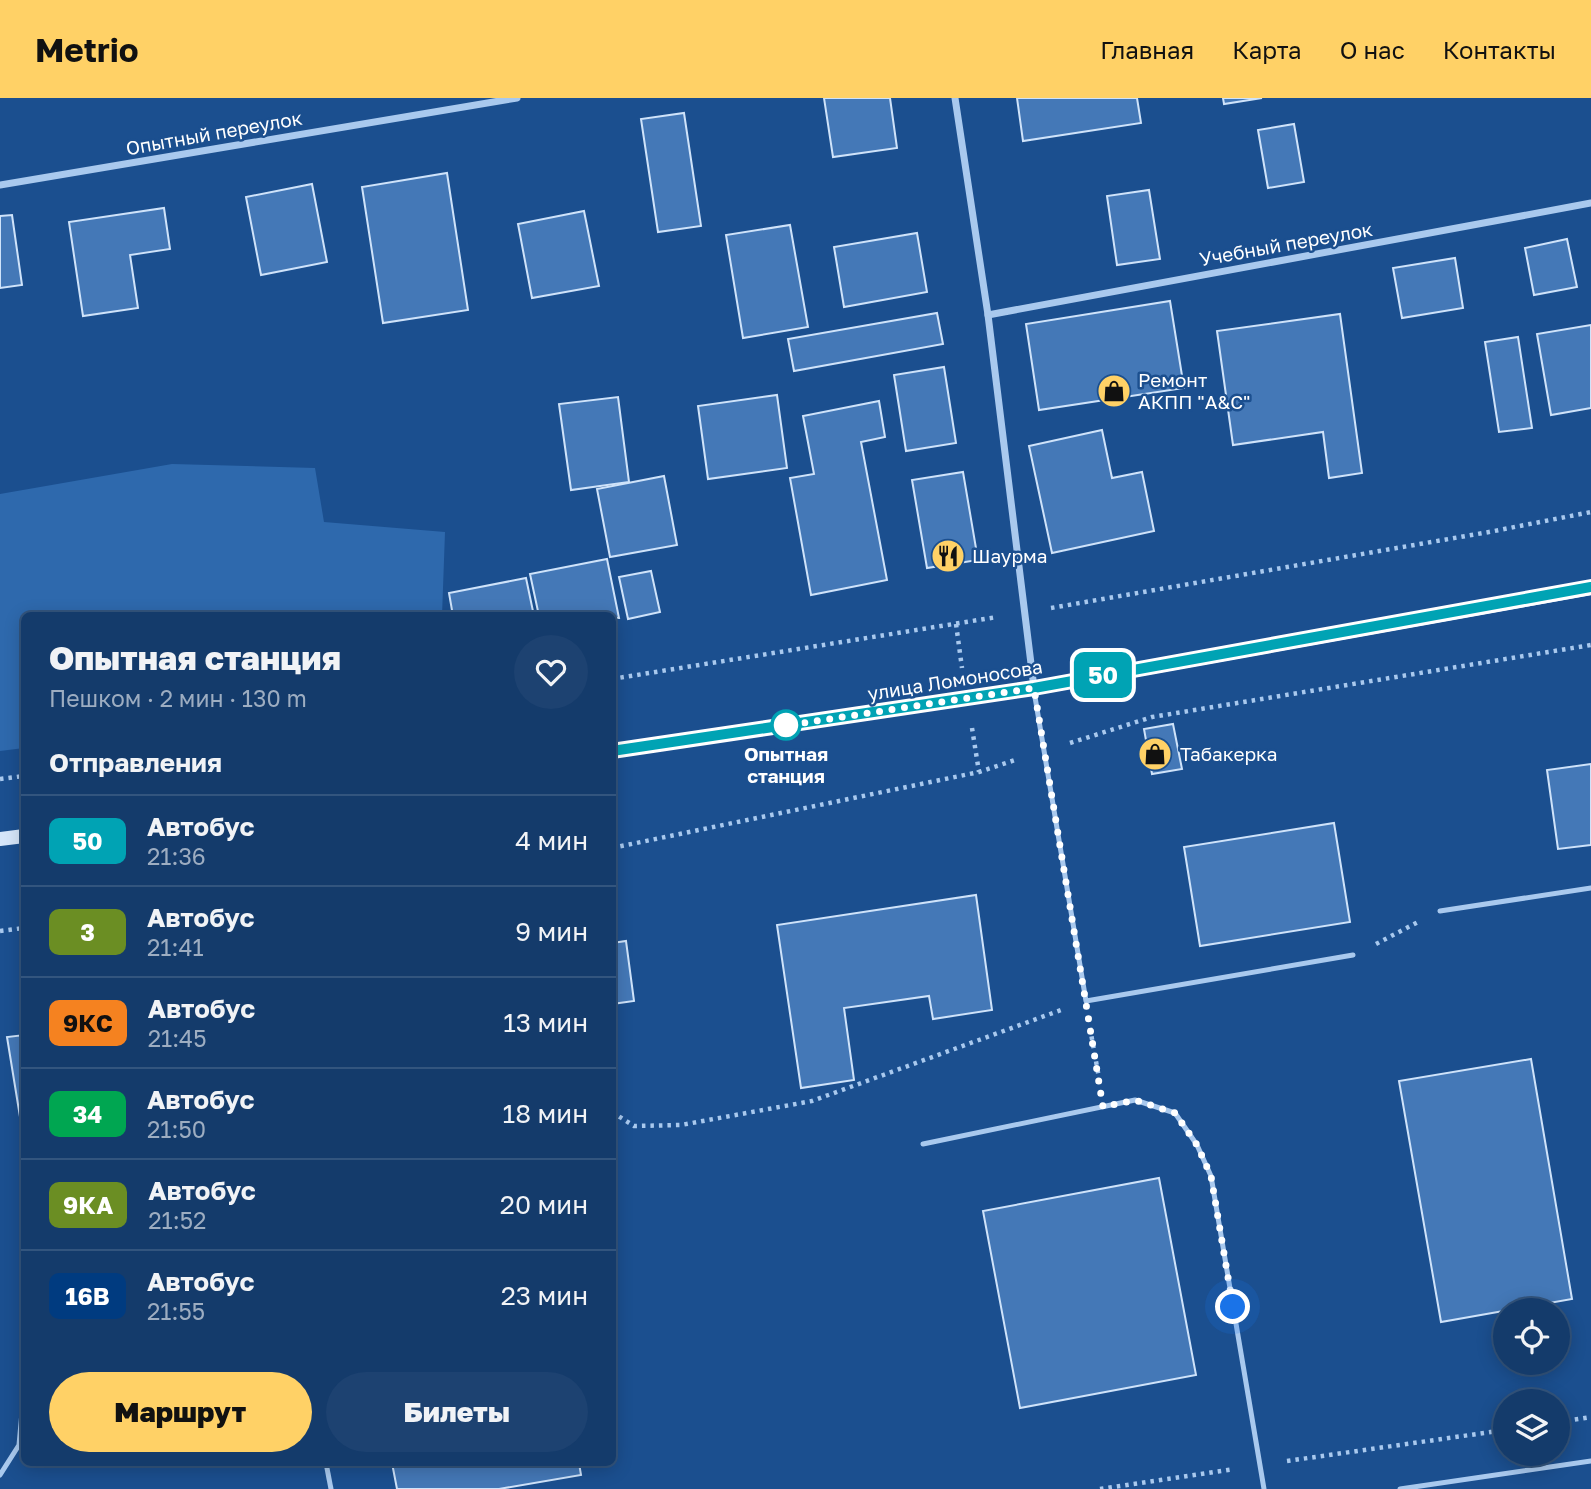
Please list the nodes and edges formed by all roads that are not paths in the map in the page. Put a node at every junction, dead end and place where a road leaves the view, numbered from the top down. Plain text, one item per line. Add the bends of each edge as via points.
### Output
1 (517, 98) edge
2 (955, 98) edge
3 (0, 185) edge
4 (1591, 203) edge
5 (988, 315) junction
6 (1591, 587) edge
7 (1034, 688) junction
8 (616, 750) edge
9 (21, 836) edge
10 (0, 839) edge
11 (1591, 888) edge
12 (1440, 911) road end
13 (1353, 955) road end
14 (923, 1144) dead end
15 (21, 1423) edge
16 (1591, 1461) edge
17 (327, 1466) edge
18 (0, 1475) edge
19 (331, 1489) edge
20 (1264, 1489) edge
21 (1400, 1489) edge

1 - 3 street, Опытный переулок
2 - 5 street
4 - 5 street, Учебный переулок
5 - 7 street
6 - 7 main road, улица Ломоносова
7 - 8 main road, улица Ломоносова
7 - 13 lane via 1086,1001
9 - 10 main road
11 - 12 lane
14 - 20 lane via 1135,1100 1175,1113 1211,1176
15 - 18 lane via 19,1445
16 - 21 lane
17 - 19 lane

